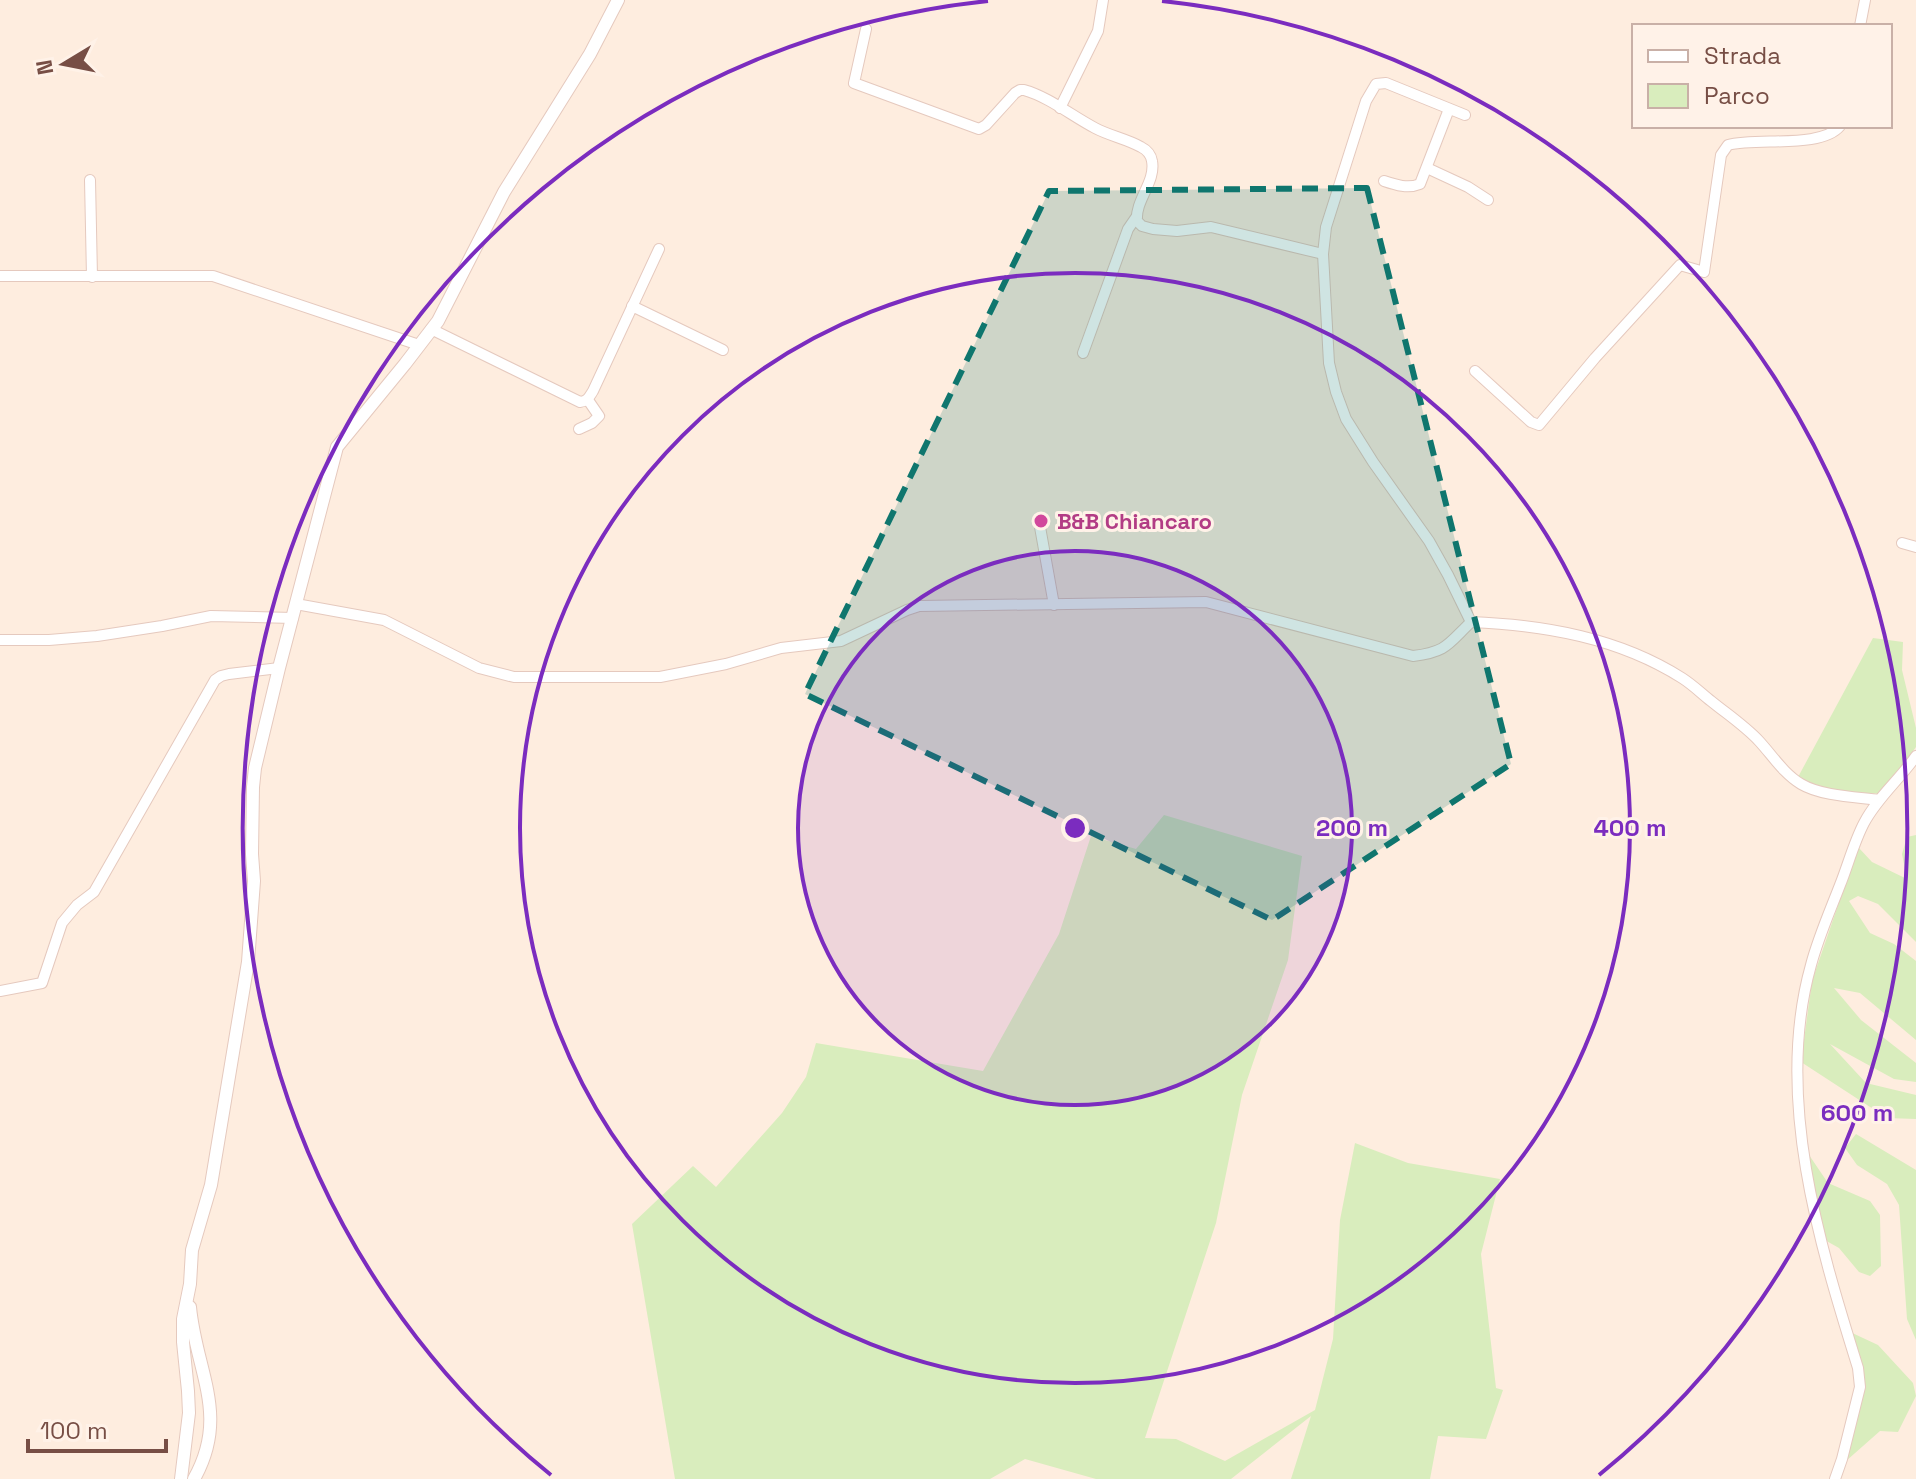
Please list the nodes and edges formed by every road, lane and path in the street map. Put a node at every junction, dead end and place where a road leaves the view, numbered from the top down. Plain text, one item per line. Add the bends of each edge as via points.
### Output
1 (618, 0) edge
2 (1103, 0) edge
3 (1865, 0) edge
4 (1860, 24) edge
5 (866, 29) dead end
6 (1060, 108) junction
7 (1449, 109) junction
8 (1465, 115) dead end
9 (1838, 128) edge
10 (1427, 168) junction
11 (90, 180) dead end
12 (1384, 181) dead end
13 (1488, 200) dead end
14 (1137, 216) junction
15 (659, 249) dead end
16 (1323, 254) junction
17 (0, 276) edge
18 (92, 277) junction
19 (632, 306) junction
20 (431, 329) junction
21 (419, 345) junction
22 (723, 350) dead end
23 (1083, 353) dead end
24 (1475, 371) dead end
25 (588, 400) junction
26 (579, 429) dead end
27 (1040, 527) dead end
28 (1902, 543) dead end
29 (1916, 547) edge
30 (296, 604) junction
31 (1054, 605) junction
32 (293, 618) junction
33 (1471, 622) junction
34 (0, 640) edge
35 (279, 668) junction
36 (1914, 763) edge
37 (1879, 800) junction
38 (0, 991) edge
39 (190, 1284) junction
40 (181, 1479) edge
41 (194, 1479) edge
42 (1835, 1479) edge

1 - 20 street via 504,192
2 - 6 street via 1098,31
3 - 4 street
5 - 6 street via 854,83 979,129 1020,90
6 - 14 street via 1149,152 1152,172
7 - 8 street
7 - 10 street
7 - 16 street via 1386,83 1376,84 1326,227
9 - 24 street via 1816,139 1733,143 1724,148 1704,272 1680,265 1539,425
10 - 12 street via 1420,184 1412,187
10 - 13 street
11 - 18 street
14 - 16 street via 1147,228 1211,227
14 - 23 street
15 - 19 street
16 - 33 street via 1329,363 1346,419 1429,541
17 - 18 street
18 - 21 street via 213,276
19 - 22 street
19 - 25 street
20 - 21 street
20 - 25 street via 580,402
21 - 30 street via 337,447
25 - 26 street via 599,416
27 - 31 street
28 - 29 street
30 - 31 street via 384,620 500,674 614,678 660,677 781,648 841,641 919,606
30 - 32 street
31 - 33 street via 1206,602 1413,656 1444,649
32 - 34 street via 211,616 97,636
32 - 35 street
33 - 37 street via 1582,635 1623,649 1683,679 1757,738 1802,785
35 - 38 street via 215,680 94,892 62,923 42,983
35 - 39 street via 253,787 248,962 211,1185 192,1250
36 - 37 street
37 - 42 street via 1864,822 1811,965 1798,1043 1800,1127 1815,1220 1860,1387
39 - 40 street via 183,1319 189,1413
39 - 41 street via 194,1337 212,1421

